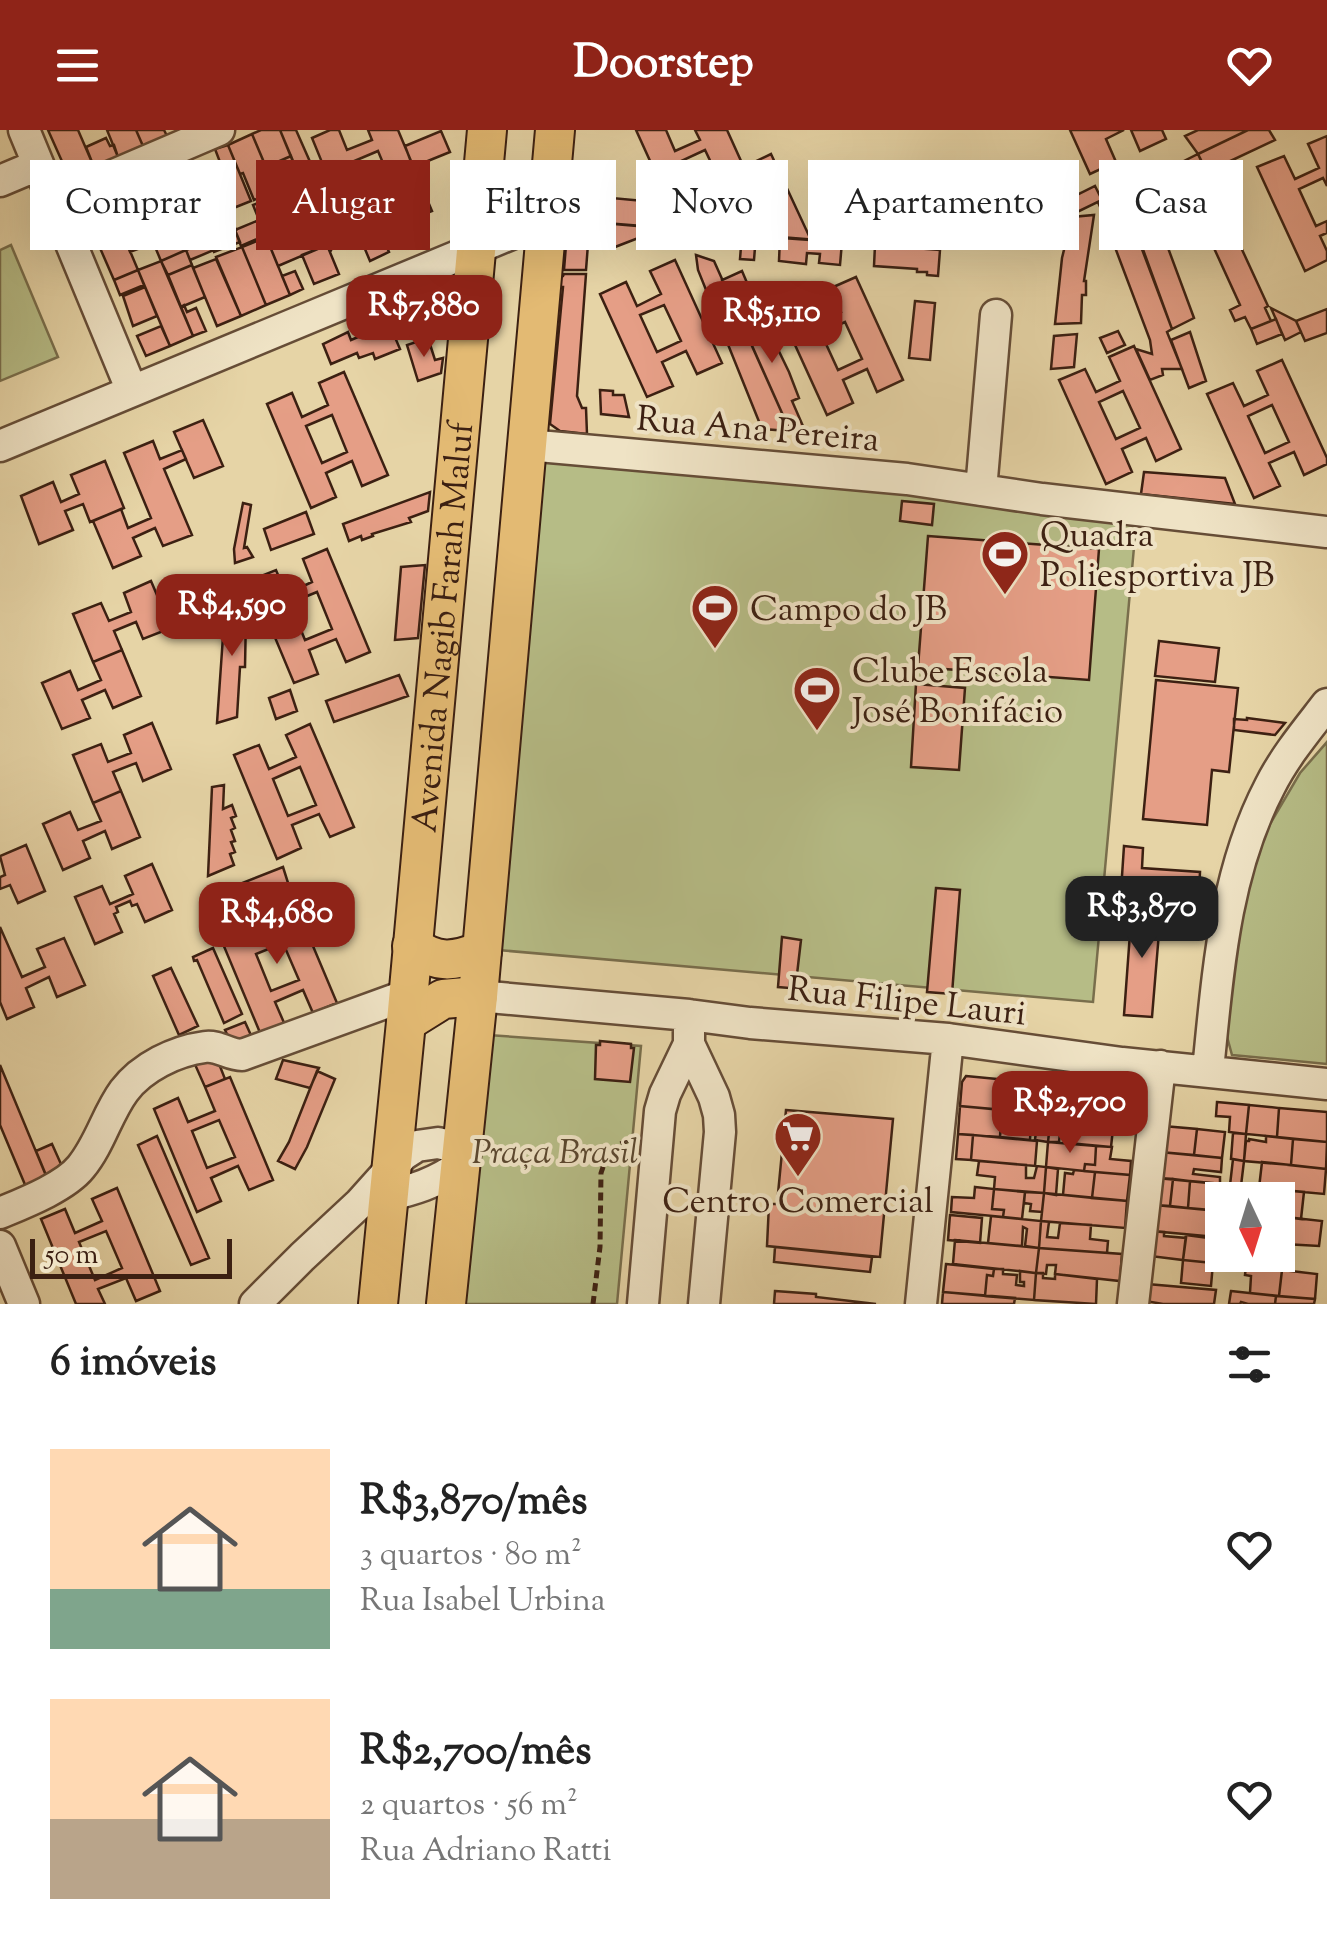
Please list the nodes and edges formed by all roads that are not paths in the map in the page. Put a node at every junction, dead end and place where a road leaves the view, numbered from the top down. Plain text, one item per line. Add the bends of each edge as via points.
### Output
1 (24, 130) edge
2 (219, 130) edge
3 (487, 130) edge
4 (555, 130) edge
5 (36, 160) edge
6 (148, 160) edge
7 (484, 160) edge
8 (552, 160) edge
9 (30, 168) edge
10 (0, 181) edge
11 (74, 250) edge
12 (471, 250) edge
13 (476, 250) edge
14 (543, 250) edge
15 (996, 315) dead end
16 (132, 390) junction
17 (527, 445) junction
18 (0, 446) edge
19 (981, 490) junction
20 (1327, 532) edge
21 (1327, 704) edge
22 (412, 946) junction
23 (482, 950) junction
24 (478, 996) junction
25 (407, 1009) junction
26 (689, 1029) junction
27 (948, 1038) junction
28 (1160, 1066) junction
29 (1208, 1070) junction
30 (1327, 1084) edge
31 (462, 1157) junction
32 (380, 1189) junction
33 (0, 1213) edge
34 (0, 1246) edge
35 (16, 1302) edge
36 (255, 1304) edge
37 (378, 1304) edge
38 (446, 1304) edge
39 (643, 1304) edge
40 (704, 1304) edge
41 (920, 1304) edge
42 (1133, 1304) edge

1 - 5 street
2 - 6 street
3 - 7 main road, Avenida Nagib Farah Maluf
4 - 8 main road, Avenida Nagib Farah Maluf
9 - 10 street
11 - 16 street
12 - 16 street
13 - 22 main road, Avenida Nagib Farah Maluf
14 - 17 main road, Avenida Nagib Farah Maluf
15 - 19 street
16 - 18 street
17 - 19 street, Rua Ana Pereira
17 - 23 main road, Avenida Nagib Farah Maluf
19 - 20 street, Rua Ana Pereira
21 - 29 street via 1270,786 1233,880
22 - 23 main road via 446,960
22 - 25 main road, Avenida Nagib Farah Maluf
23 - 24 main road, Avenida Nagib Farah Maluf
24 - 25 main road
24 - 26 street, Rua Filipe Lauri
24 - 31 main road, Avenida Nagib Farah Maluf
25 - 32 main road, Avenida Nagib Farah Maluf
25 - 33 street via 242,1056 210,1046 162,1060 124,1092 80,1169
26 - 27 street, Rua Filipe Lauri via 750,1023
26 - 39 street via 660,1110
26 - 40 street via 720,1115
27 - 28 street, Rua Filipe Lauri
27 - 41 street
28 - 29 street, Rua Filipe Lauri
28 - 42 street
29 - 30 street, Rua Filipe Lauri
31 - 32 street via 438,1143 418,1146 402,1155
31 - 38 main road, Avenida Nagib Farah Maluf
32 - 36 street
32 - 37 main road, Avenida Nagib Farah Maluf
34 - 35 street

